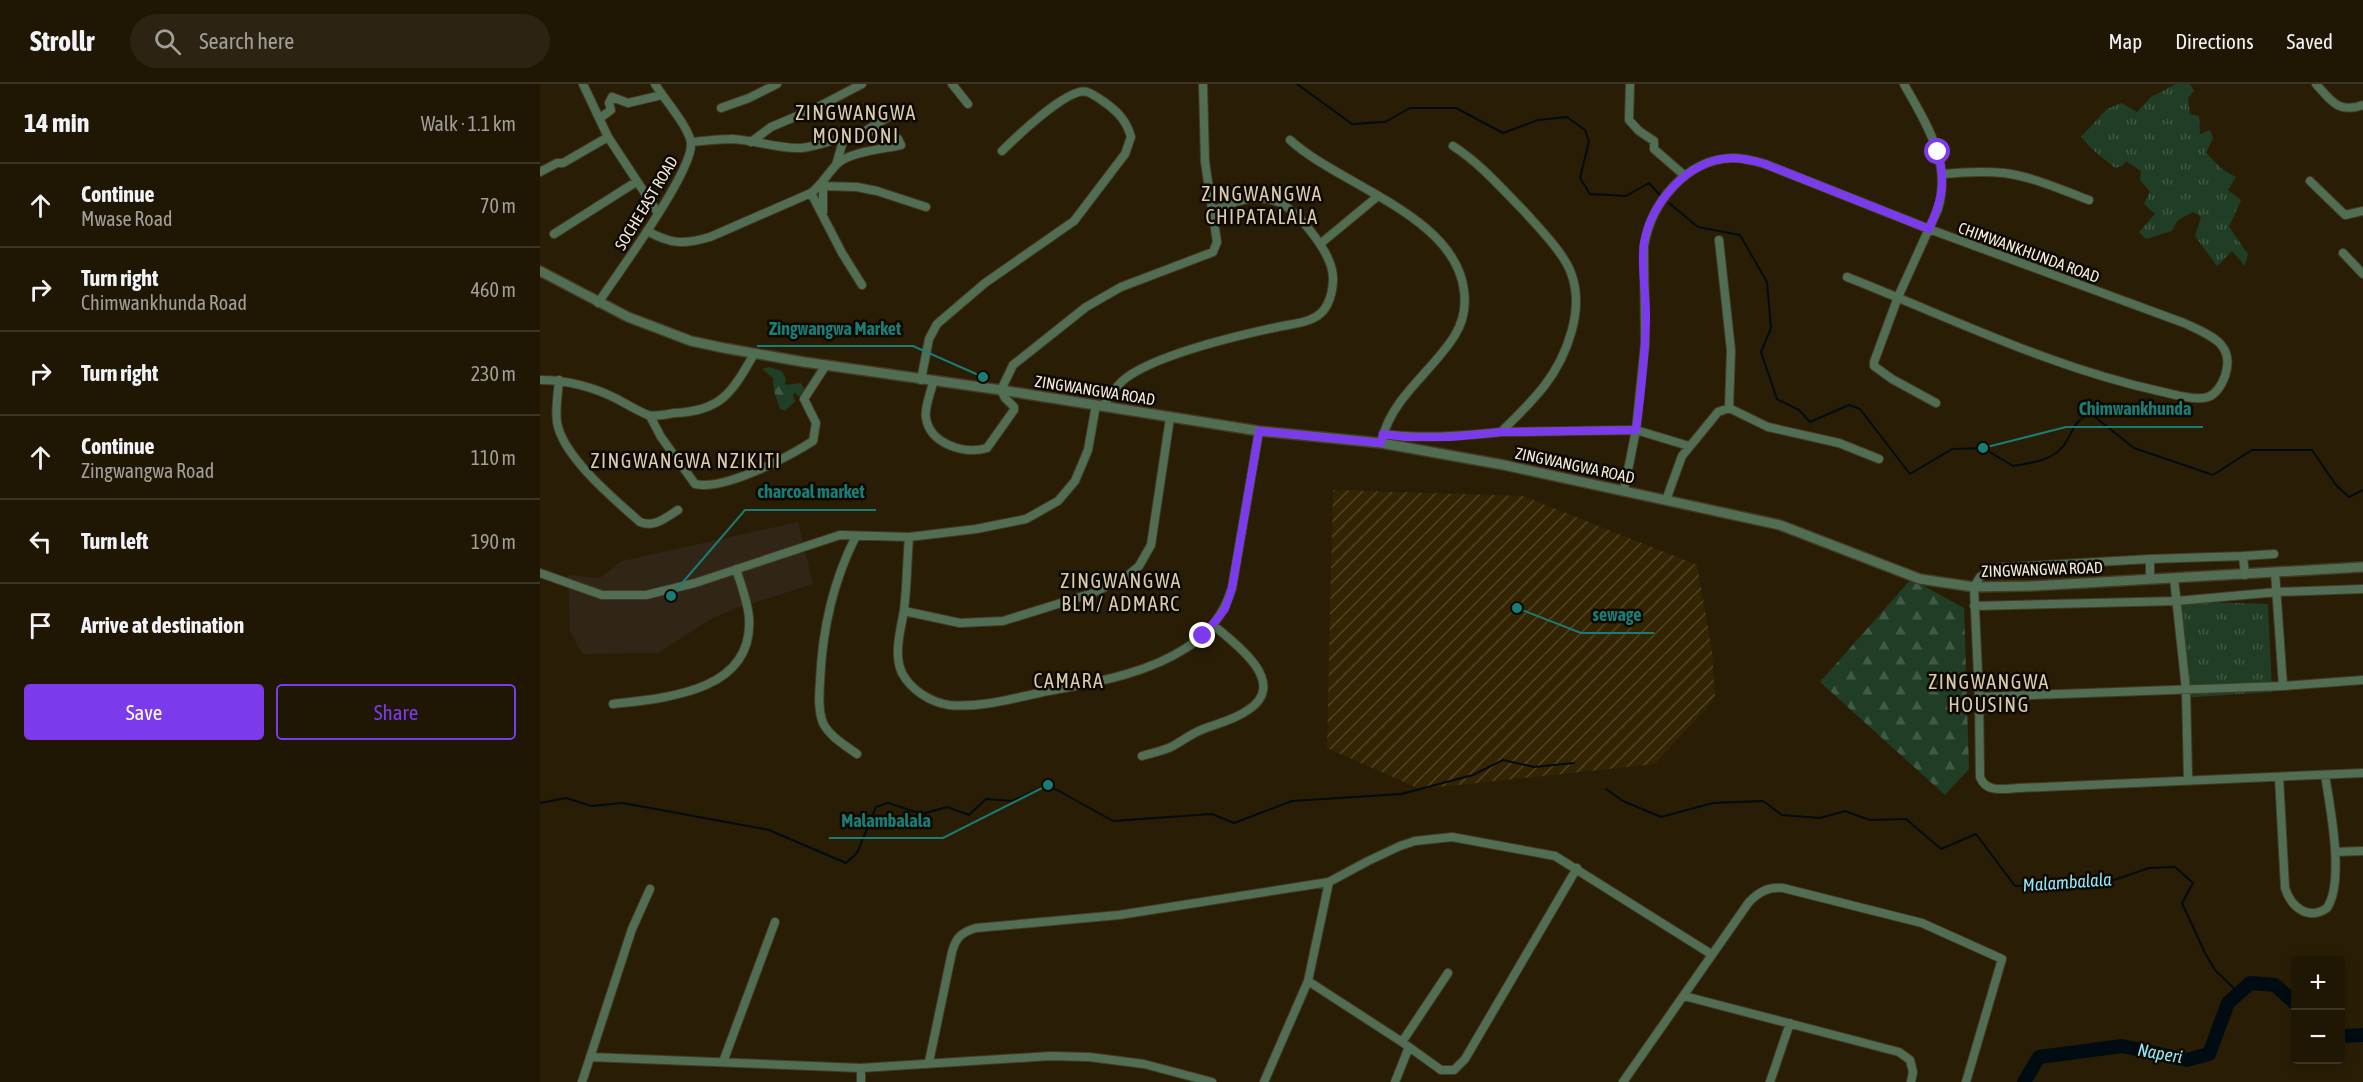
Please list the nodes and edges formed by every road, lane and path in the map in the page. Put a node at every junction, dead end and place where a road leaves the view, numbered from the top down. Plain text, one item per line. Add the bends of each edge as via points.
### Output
1 (583, 84) edge
2 (655, 84) edge
3 (777, 84) edge
4 (862, 84) edge
5 (952, 84) edge
6 (1203, 84) edge
7 (1630, 84) edge
8 (1904, 84) edge
9 (2316, 84) edge
10 (662, 95) junction
11 (968, 104) dead end
12 (2363, 105) edge
13 (721, 108) dead end
14 (893, 114) dead end
15 (600, 118) junction
16 (867, 130) junction
17 (608, 137) junction
18 (844, 138) junction
19 (1290, 140) dead end
20 (691, 142) junction
21 (752, 142) junction
22 (1453, 146) dead end
23 (1002, 151) dead end
24 (836, 165) junction
25 (540, 172) edge
26 (1943, 174) junction
27 (1685, 176) junction
28 (2310, 181) dead end
29 (636, 182) junction
30 (822, 186) junction
31 (812, 193) junction
32 (1378, 196) junction
33 (2089, 201) dead end
34 (926, 207) dead end
35 (1214, 210) junction
36 (2363, 211) edge
37 (658, 213) junction
38 (823, 213) junction
39 (1929, 229) junction
40 (647, 231) junction
41 (554, 234) dead end
42 (1719, 240) dead end
43 (1320, 244) junction
44 (2343, 253) dead end
45 (540, 271) edge
46 (2363, 273) edge
47 (1847, 277) dead end
48 (862, 285) dead end
49 (1898, 297) junction
50 (598, 303) junction
51 (754, 354) junction
52 (826, 365) junction
53 (540, 380) edge
54 (559, 380) junction
55 (921, 380) junction
56 (933, 382) junction
57 (1001, 390) junction
58 (1936, 402) dead end
59 (1099, 406) junction
60 (1729, 408) junction
61 (650, 416) junction
62 (1170, 417) junction
63 (1636, 430) junction
64 (1259, 431) junction
65 (1501, 432) junction
66 (1382, 439) junction
67 (1689, 446) junction
68 (1879, 459) dead end
69 (1624, 490) junction
70 (1666, 500) junction
71 (678, 510) dead end
72 (856, 536) junction
73 (909, 537) junction
74 (2274, 554) dead end
75 (2243, 556) junction
76 (2150, 559) junction
77 (2363, 567) edge
78 (736, 569) junction
79 (2275, 572) junction
80 (540, 573) edge
81 (2245, 575) junction
82 (2174, 578) junction
83 (2150, 579) junction
84 (1974, 587) junction
85 (2363, 589) edge
86 (2277, 592) junction
87 (2177, 601) junction
88 (1974, 606) junction
89 (904, 611) junction
90 (1213, 625) junction
91 (2363, 680) edge
92 (2283, 686) junction
93 (2186, 689) junction
94 (1979, 697) junction
95 (612, 704) dead end
96 (857, 754) dead end
97 (1142, 756) dead end
98 (2363, 772) edge
99 (2325, 775) junction
100 (2279, 777) junction
101 (2188, 779) junction
102 (2363, 851) edge
103 (2336, 852) junction
104 (1577, 868) junction
105 (1329, 882) junction
106 (650, 890) dead end
107 (775, 922) dead end
108 (1711, 954) junction
109 (1448, 973) dead end
110 (1308, 981) junction
111 (1684, 996) junction
112 (1790, 1023) junction
113 (1406, 1044) junction
114 (590, 1058) junction
115 (723, 1062) junction
116 (929, 1062) junction
117 (861, 1068) junction
118 (582, 1082) edge
119 (861, 1082) edge
120 (1212, 1082) edge
121 (1264, 1082) edge
122 (1395, 1082) edge
123 (1623, 1082) edge
124 (1770, 1082) edge
125 (1911, 1082) edge
126 (1966, 1082) edge

1 - 15 street
2 - 10 street, SOCHE EAST ROAD
3 - 13 street
4 - 21 street via 771,127
5 - 11 street
6 - 35 street via 1205,162
7 - 27 street via 1629,120
8 - 26 street via 1930,132
9 - 12 street via 2339,106 2348,109
10 - 15 street via 628,103 612,97 611,110
10 - 20 street, SOCHE EAST ROAD
14 - 16 street
15 - 17 street
16 - 18 street
16 - 24 street via 893,135 901,145 850,155
17 - 25 street
17 - 29 street
18 - 21 street via 800,148
18 - 24 street
19 - 32 street via 1304,153
20 - 21 street
20 - 37 street, SOCHE EAST ROAD via 689,158
22 - 65 street via 1484,169 1563,258 1572,273 1576,295 1575,315 1558,364 1532,401
23 - 55 street via 1038,117 1082,91 1095,95 1117,112 1131,136 1125,154 1074,221 985,283 937,324 929,339
24 - 30 street
26 - 33 street via 2005,173
26 - 39 street via 1942,193
27 - 39 street, CHIMWANKHUNDA ROAD via 1716,160 1745,159
27 - 63 street, CHIMWANKHUNDA ROAD via 1662,199 1647,230 1647,314
28 - 36 street via 2345,215
29 - 37 street
29 - 41 street
30 - 31 street
30 - 34 street via 877,191
30 - 38 street
31 - 38 street
31 - 40 street via 693,242 676,243
32 - 43 street
32 - 66 street via 1450,251 1461,274 1465,300 1455,334 1393,410
35 - 43 street via 1247,198 1273,200 1294,213
35 - 57 street via 1217,242 1209,255 1121,287 1086,307 1014,365
37 - 40 street, SOCHE EAST ROAD
38 - 48 street
39 - 49 street
39 - 49 street, CHIMWANKHUNDA ROAD via 2208,335 2226,352 2229,364 2223,381 2209,396 2199,398 2108,379 2011,346
40 - 50 street, SOCHE EAST ROAD
42 - 60 street via 1731,350
43 - 59 street via 1333,278 1331,296 1319,315 1155,363 1126,378
44 - 46 street
45 - 50 street, ZINGWANGWA ROAD
47 - 49 street, CHIMWANKHUNDA ROAD
49 - 58 street via 1874,366
50 - 51 street, ZINGWANGWA ROAD via 691,340
51 - 52 street, ZINGWANGWA ROAD
51 - 61 street via 737,382 717,402 693,413
52 - 55 street, ZINGWANGWA ROAD
52 - 61 street via 804,399 816,423 813,441 733,479 695,484
53 - 54 street
54 - 61 street via 589,386
54 - 71 street via 557,423 574,456 640,522 654,524
55 - 56 street, ZINGWANGWA ROAD
56 - 57 street, ZINGWANGWA ROAD
56 - 57 street via 927,422 940,440 968,449 987,448 1014,410
57 - 59 street, ZINGWANGWA ROAD
59 - 62 street, ZINGWANGWA ROAD
59 - 73 street via 1083,466 1058,501 1011,523
60 - 67 street via 1718,412
60 - 68 street via 1768,427 1839,443
62 - 64 street, ZINGWANGWA ROAD
62 - 89 street via 1151,545 1139,566 1127,576 1093,593 1003,621 960,623
63 - 65 street
63 - 67 street
63 - 69 street, CHIMWANKHUNDA ROAD
64 - 66 street, ZINGWANGWA ROAD
64 - 90 street via 1232,588 1225,609
65 - 66 street
66 - 69 street, ZINGWANGWA ROAD
67 - 70 street via 1677,465
69 - 70 street, ZINGWANGWA ROAD
70 - 84 street, ZINGWANGWA ROAD via 1780,525 1909,576
72 - 73 street
72 - 78 street via 840,535
72 - 96 street via 839,574 827,618 819,696 823,723 830,734
73 - 89 street
74 - 75 street
75 - 76 street
75 - 81 street
76 - 83 street
76 - 84 street via 1994,568 1980,577
77 - 79 street, ZINGWANGWA ROAD
78 - 80 street via 667,591 626,596 602,595
78 - 95 street via 749,618 743,650 734,668 680,694
79 - 81 street, ZINGWANGWA ROAD
79 - 86 street
81 - 82 street, ZINGWANGWA ROAD
82 - 83 street, ZINGWANGWA ROAD
82 - 87 street
83 - 84 street, ZINGWANGWA ROAD
84 - 88 street
85 - 86 street
86 - 87 street
86 - 92 street
87 - 88 street
87 - 93 street
88 - 94 street
89 - 90 street via 899,631 902,672 919,693 950,705 1022,697 1126,675 1176,655
90 - 97 street via 1240,647 1261,674 1262,693 1256,703 1238,716 1195,732 1172,747
91 - 92 street
92 - 93 street
93 - 94 street
93 - 101 street
94 - 101 street via 1980,777 1987,787
98 - 99 street
99 - 100 street
99 - 103 street
100 - 101 street
100 - 103 street via 2285,888 2288,899 2301,911 2322,912 2329,904
102 - 103 street
104 - 105 street via 1532,850 1452,837 1400,846
104 - 108 street
104 - 113 street via 1460,1066 1448,1072 1441,1070
105 - 110 street
105 - 116 street via 1119,915 966,931 959,936 952,952
106 - 114 street via 632,929
107 - 115 street
108 - 111 street
108 - 126 street via 1757,893 1772,887 1922,923 2002,959
109 - 113 street
110 - 113 street
110 - 121 street
111 - 112 street
111 - 123 street
112 - 124 street
112 - 125 street via 1899,1053 1910,1060
113 - 122 street
114 - 115 street
114 - 118 street
115 - 117 street
116 - 117 street
116 - 120 street via 1089,1057 1144,1064
117 - 119 street

